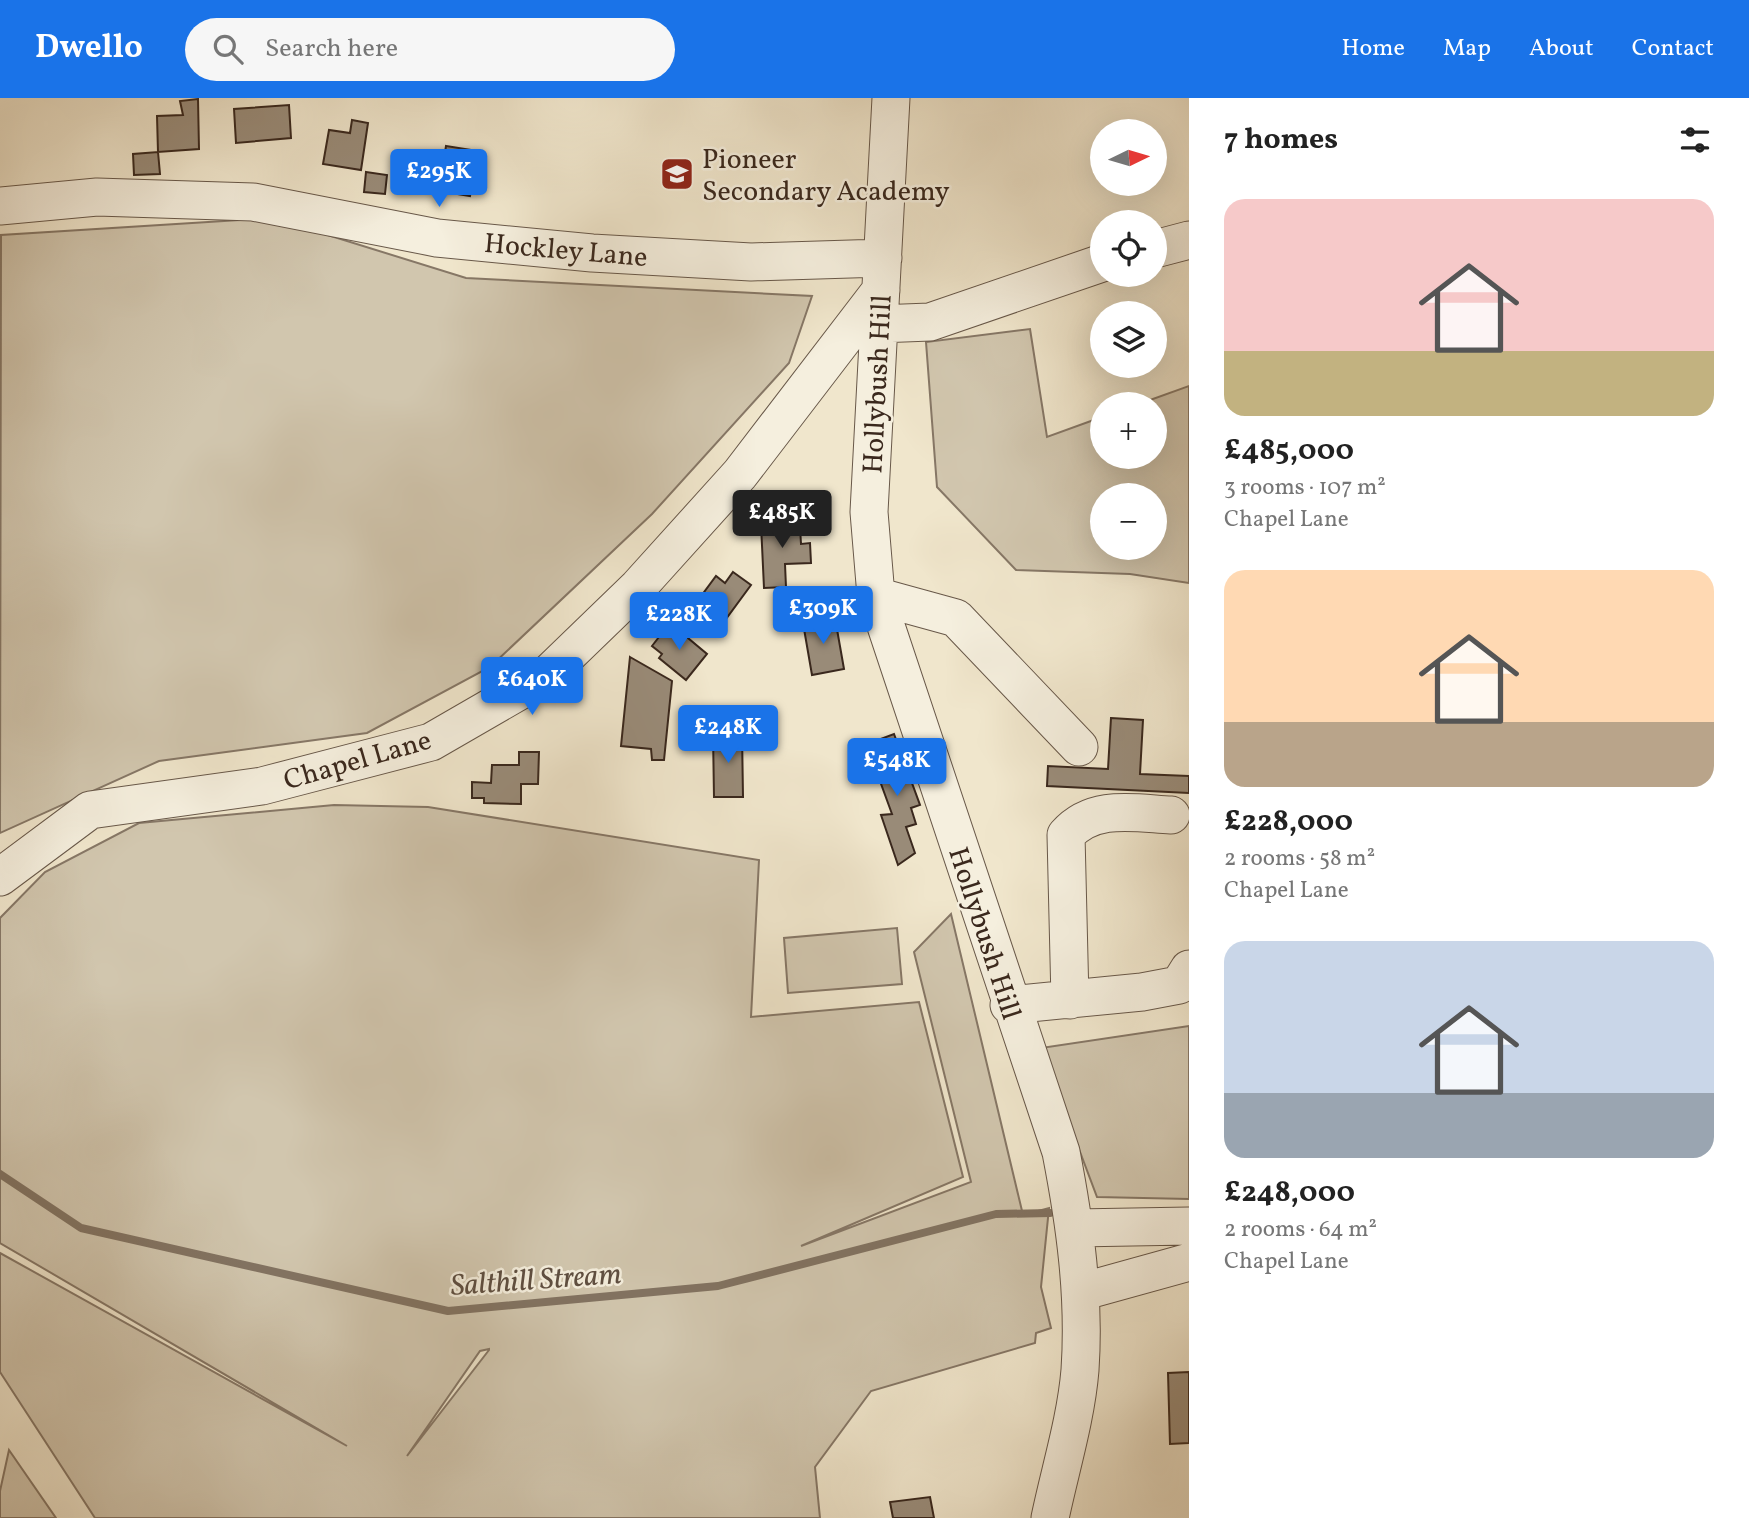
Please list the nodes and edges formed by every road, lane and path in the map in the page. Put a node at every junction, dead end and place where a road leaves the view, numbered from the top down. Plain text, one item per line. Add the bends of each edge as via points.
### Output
1 (891, 98) edge
2 (0, 206) edge
3 (1189, 240) edge
4 (1167, 246) edge
5 (1090, 267) edge
6 (881, 290) junction
7 (876, 596) junction
8 (1079, 747) dead end
9 (1171, 815) dead end
10 (0, 877) edge
11 (1189, 969) edge
12 (1070, 1000) junction
13 (1009, 1005) junction
14 (1189, 1226) edge
15 (1076, 1228) junction
16 (1189, 1262) edge
17 (1081, 1292) junction
18 (1051, 1518) edge

1 - 6 street, Hollybush Hill
2 - 6 street, Hockley Lane via 97,197 253,202 436,237 592,253 751,262
3 - 4 street
5 - 6 street, Hockley Lane via 930,322
6 - 7 street, Hollybush Hill via 869,512
6 - 10 street, Chapel Lane via 740,474 638,587 547,675 431,742 262,786 90,810
7 - 8 street via 956,618
7 - 13 street, Hollybush Hill
9 - 12 street via 1093,815 1078,821 1066,835
11 - 12 street via 1180,985
12 - 13 street
13 - 15 street, Hollybush Hill via 1061,1152
14 - 15 street
15 - 17 street, Hollybush Hill
16 - 17 street
17 - 18 street, Hollybush Hill via 1080,1372

